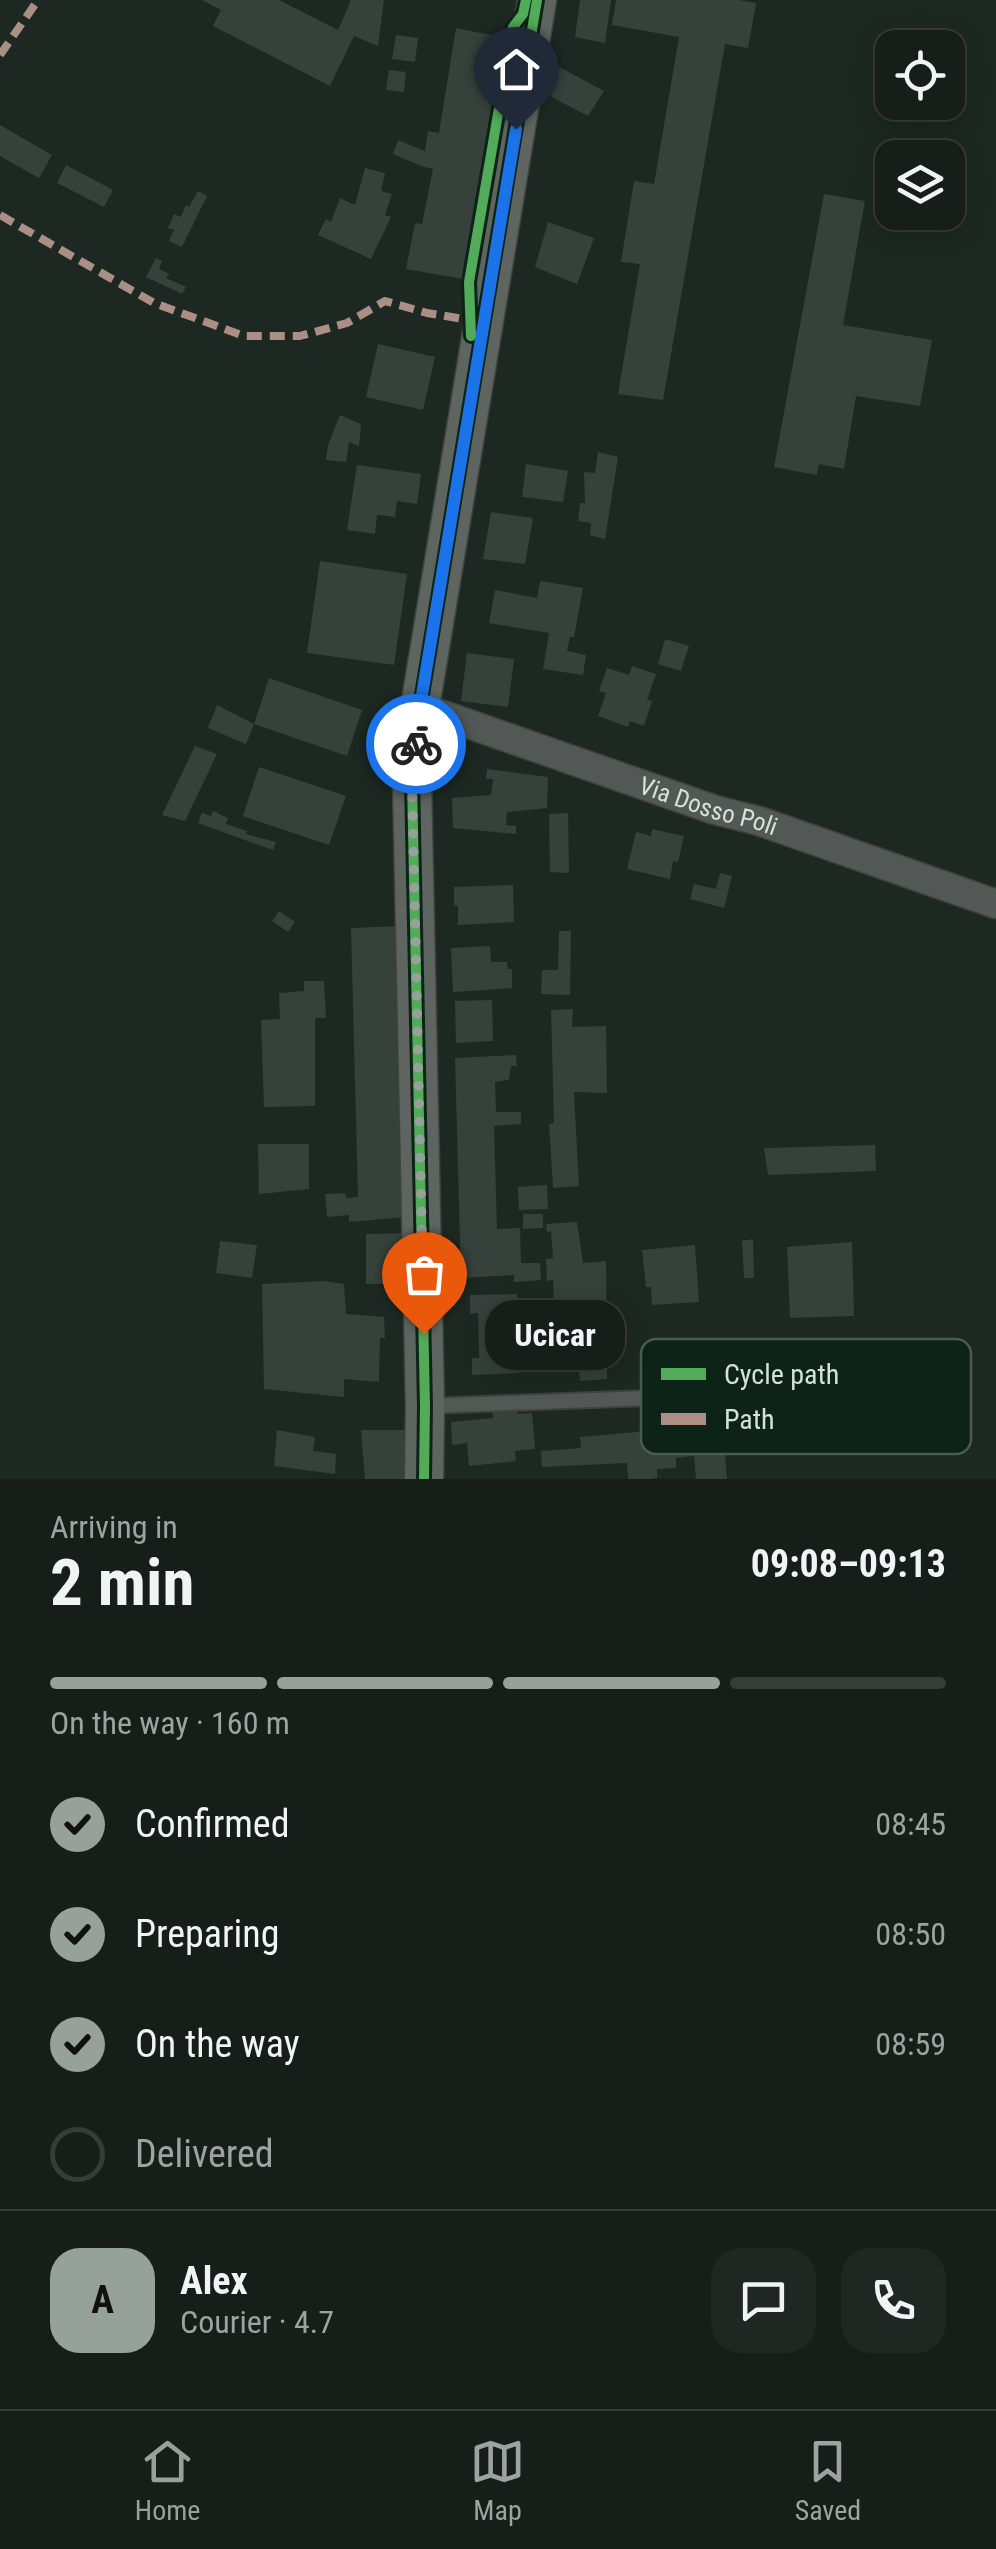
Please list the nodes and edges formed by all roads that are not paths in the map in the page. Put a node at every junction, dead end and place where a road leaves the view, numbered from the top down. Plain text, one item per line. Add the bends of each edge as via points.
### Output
1 (537, 0) edge
2 (420, 707) junction
3 (996, 904) edge
4 (641, 1398) edge
5 (425, 1406) junction
6 (424, 1479) edge

1 - 2 street
2 - 3 street, Via Dosso Poli
2 - 5 street via 412,781
4 - 5 lane
5 - 6 street

